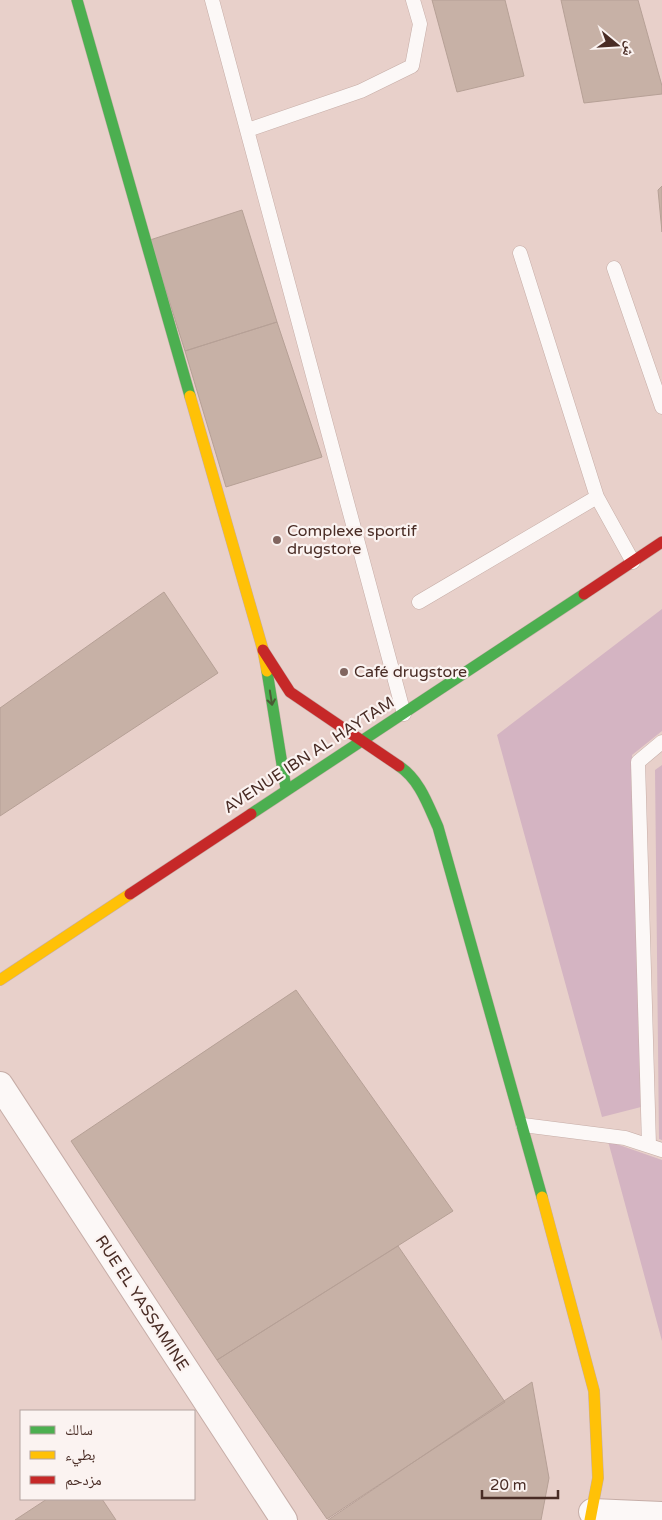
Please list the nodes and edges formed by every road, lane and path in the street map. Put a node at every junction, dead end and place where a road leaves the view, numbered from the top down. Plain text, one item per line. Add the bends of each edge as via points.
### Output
1 (77, 0) edge
2 (212, 0) edge
3 (413, 0) edge
4 (248, 130) junction
5 (520, 253) dead end
6 (614, 268) dead end
7 (662, 407) edge
8 (597, 497) junction
9 (662, 542) edge
10 (632, 562) junction
11 (419, 602) dead end
12 (263, 650) junction
13 (404, 714) junction
14 (362, 740) junction
15 (662, 742) edge
16 (286, 789) junction
17 (0, 980) edge
18 (0, 1085) edge
19 (523, 1125) junction
20 (655, 1148) edge
21 (662, 1515) edge
22 (591, 1516) edge
23 (284, 1520) edge

1 - 12 street
2 - 4 lane
3 - 4 lane via 420,24 412,66 361,91
4 - 13 lane
5 - 8 lane
6 - 7 lane
8 - 10 lane
8 - 11 lane
9 - 10 street, AVENUE IBN AL HAYTAM
10 - 13 street, AVENUE IBN AL HAYTAM
12 - 14 street via 290,692
12 -> 16 street
13 - 14 street, AVENUE IBN AL HAYTAM
14 - 16 street, AVENUE IBN AL HAYTAM
14 - 19 street via 406,770 422,789 438,827
15 - 20 lane via 638,762
16 - 17 street, AVENUE IBN AL HAYTAM
18 - 23 street, RUE EL YASSAMINE
19 - 20 lane via 625,1138
19 - 22 street via 594,1391 598,1478
21 - 22 street

